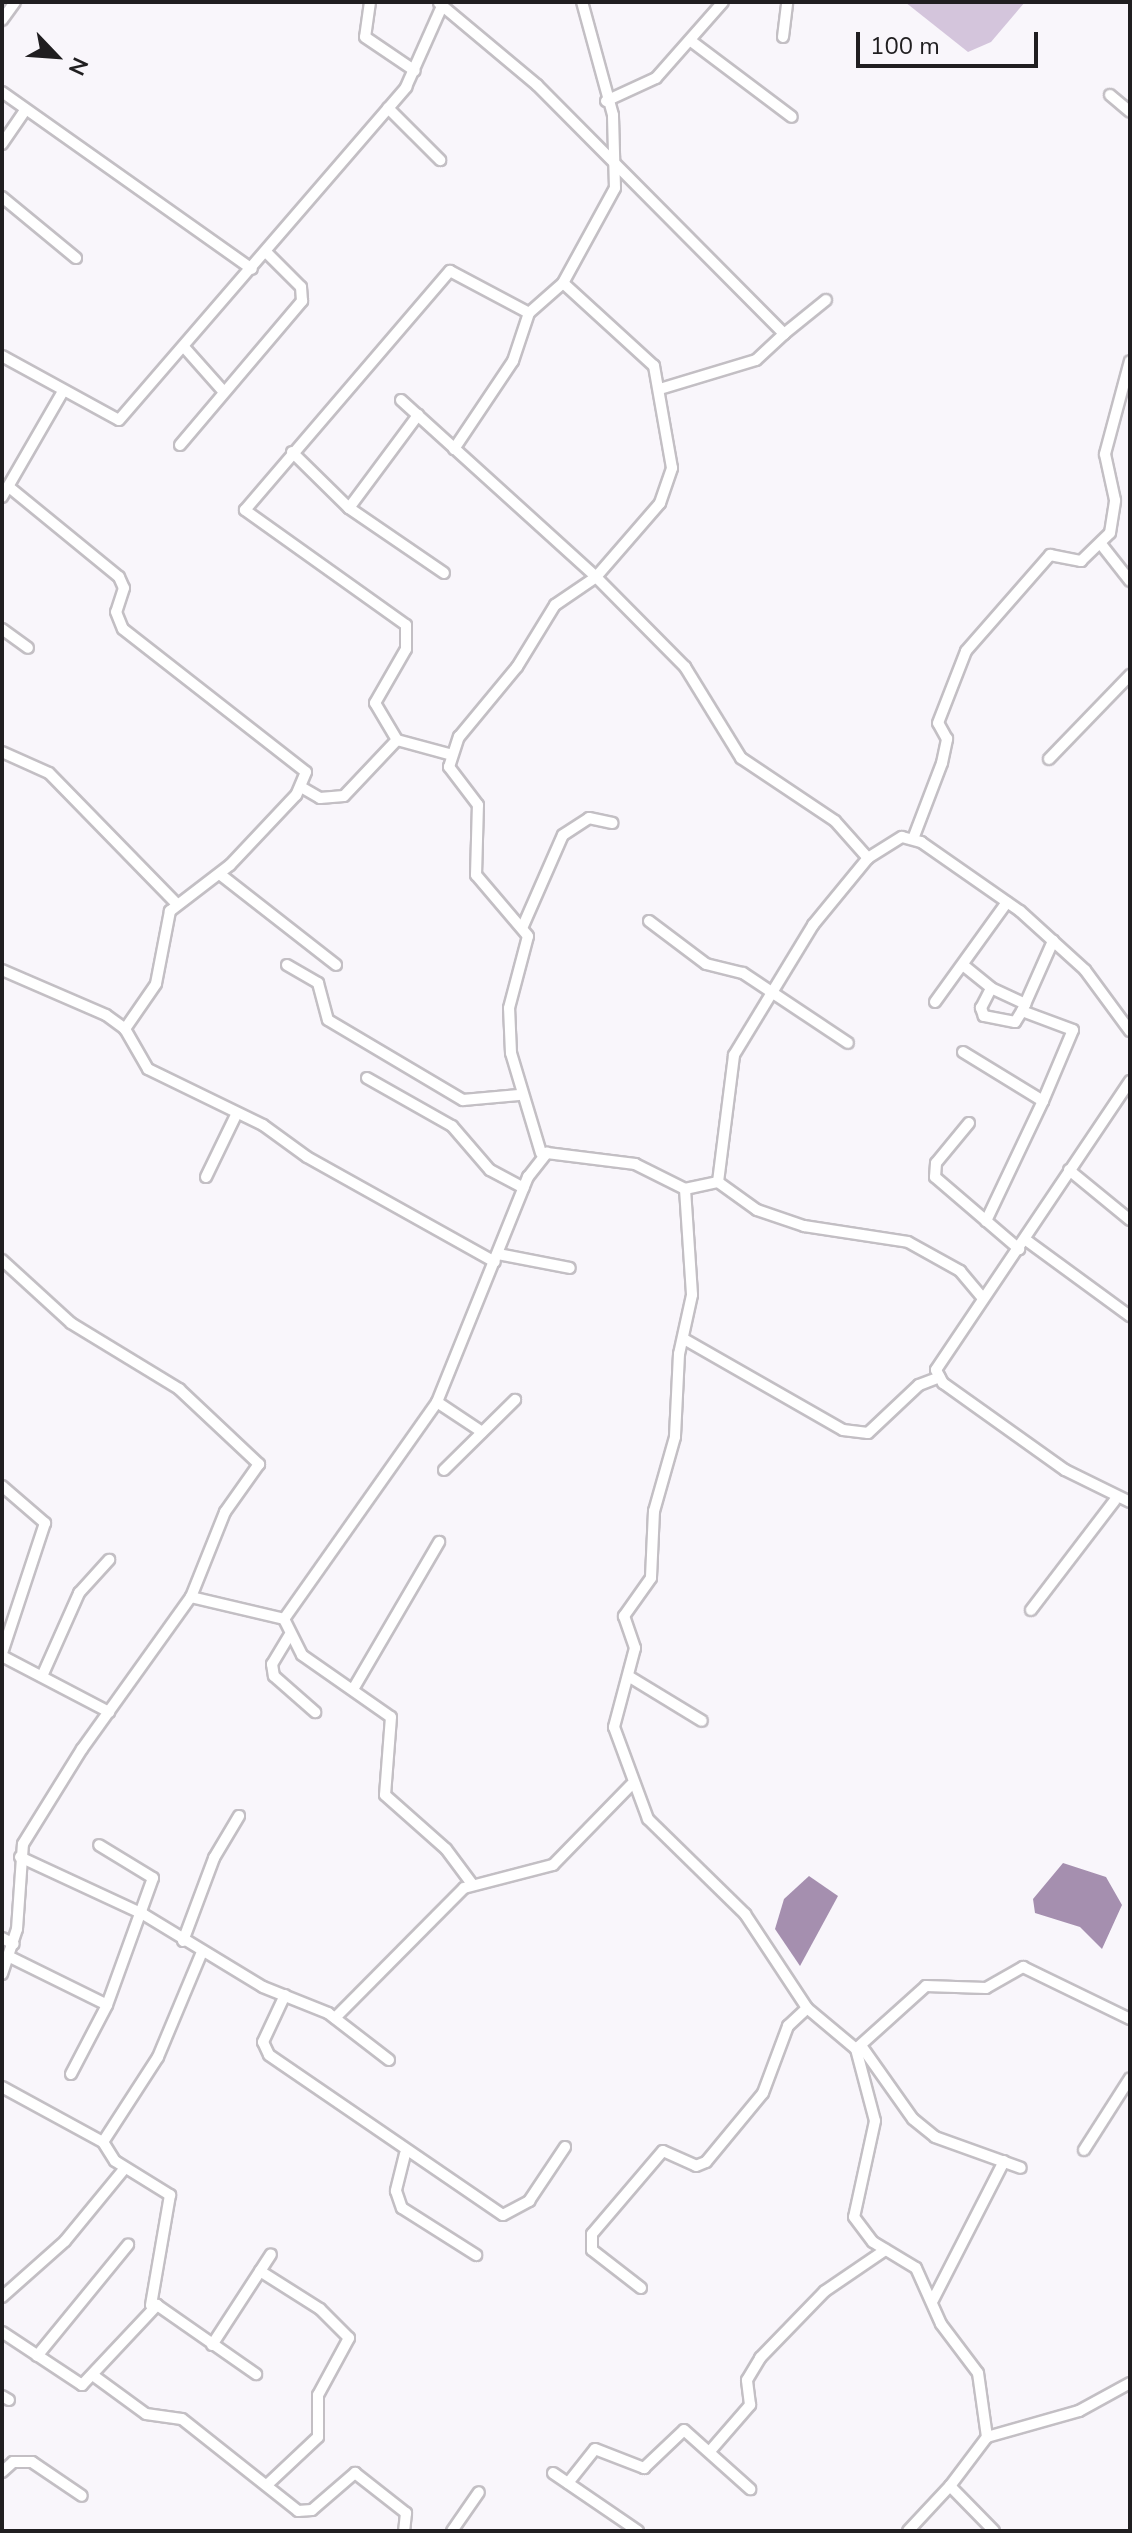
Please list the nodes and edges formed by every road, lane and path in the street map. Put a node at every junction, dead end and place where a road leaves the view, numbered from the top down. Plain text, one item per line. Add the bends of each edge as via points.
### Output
1 (15, 2) edge
2 (370, 2) edge
3 (582, 2) edge
4 (723, 2) edge
5 (787, 2) edge
6 (440, 4) edge
7 (2, 20) edge
8 (783, 37) dead end
9 (691, 41) junction
10 (415, 71) junction
11 (2, 92) edge
12 (1110, 95) dead end
13 (606, 101) junction
14 (388, 108) junction
15 (26, 109) junction
16 (1130, 112) edge
17 (792, 117) dead end
18 (2, 144) edge
19 (440, 160) dead end
20 (616, 172) junction
21 (2, 197) edge
22 (266, 252) junction
23 (76, 258) dead end
24 (252, 269) junction
25 (563, 283) junction
26 (826, 300) dead end
27 (529, 313) junction
28 (784, 334) junction
29 (184, 347) junction
30 (2, 356) edge
31 (1130, 361) edge
32 (663, 388) junction
33 (224, 392) junction
34 (62, 393) junction
35 (401, 400) dead end
36 (418, 415) junction
37 (180, 445) dead end
38 (454, 449) junction
39 (292, 452) junction
40 (9, 487) junction
41 (2, 497) edge
42 (349, 508) junction
43 (1101, 544) junction
44 (444, 573) dead end
45 (596, 577) junction
46 (1130, 581) edge
47 (2, 629) edge
48 (28, 648) dead end
49 (1130, 675) edge
50 (397, 740) junction
51 (2, 752) edge
52 (449, 754) junction
53 (1049, 759) dead end
54 (301, 787) junction
55 (612, 823) dead end
56 (913, 839) junction
57 (868, 858) junction
58 (221, 875) junction
59 (1007, 902) junction
60 (176, 903) junction
61 (649, 921) dead end
62 (523, 926) junction
63 (1053, 941) junction
64 (287, 965) dead end
65 (336, 965) dead end
66 (963, 965) junction
67 (2, 970) edge
68 (991, 988) junction
69 (772, 993) junction
70 (935, 1002) dead end
71 (1024, 1008) junction
72 (125, 1029) junction
73 (1130, 1031) edge
74 (848, 1043) dead end
75 (963, 1052) dead end
76 (367, 1078) dead end
77 (1130, 1081) edge
78 (519, 1095) junction
79 (1043, 1101) junction
80 (237, 1113) junction
81 (969, 1123) dead end
82 (541, 1153) junction
83 (1069, 1170) junction
84 (206, 1177) dead end
85 (718, 1182) junction
86 (524, 1188) junction
87 (685, 1189) junction
88 (1130, 1220) edge
89 (986, 1221) junction
90 (1023, 1245) junction
91 (497, 1258) junction
92 (2, 1260) edge
93 (570, 1268) dead end
94 (982, 1297) junction
95 (1130, 1316) edge
96 (684, 1339) junction
97 (940, 1377) junction
98 (515, 1400) dead end
99 (437, 1402) junction
100 (482, 1432) junction
101 (444, 1470) dead end
102 (2, 1486) edge
103 (1115, 1500) junction
104 (1130, 1502) edge
105 (439, 1542) dead end
106 (109, 1560) dead end
107 (191, 1597) junction
108 (1031, 1610) dead end
109 (284, 1619) junction
110 (289, 1636) junction
111 (2, 1654) edge
112 (43, 1674) junction
113 (630, 1677) junction
114 (355, 1686) junction
115 (109, 1712) junction
116 (315, 1712) dead end
117 (702, 1721) dead end
118 (631, 1785) junction
119 (239, 1816) dead end
120 (99, 1845) dead end
121 (20, 1857) junction
122 (472, 1884) junction
123 (143, 1914) junction
124 (2, 1938) edge
125 (183, 1941) junction
126 (14, 1944) junction
127 (201, 1954) junction
128 (10, 1957) junction
129 (2, 1974) edge
130 (285, 1995) junction
131 (107, 2005) junction
132 (807, 2008) junction
133 (335, 2018) junction
134 (1130, 2019) edge
135 (859, 2048) junction
136 (389, 2060) dead end
137 (71, 2074) dead end
138 (1130, 2078) edge
139 (2, 2087) edge
140 (103, 2142) junction
141 (565, 2147) dead end
142 (1084, 2150) dead end
143 (405, 2154) junction
144 (1004, 2161) junction
145 (125, 2168) junction
146 (1021, 2168) dead end
147 (128, 2245) dead end
148 (885, 2250) junction
149 (271, 2254) dead end
150 (476, 2255) dead end
151 (260, 2271) junction
152 (641, 2288) dead end
153 (2, 2297) edge
154 (933, 2300) junction
155 (151, 2305) junction
156 (2, 2332) edge
157 (212, 2345) junction
158 (37, 2356) junction
159 (256, 2374) dead end
160 (94, 2376) junction
161 (1130, 2383) edge
162 (987, 2437) junction
163 (711, 2450) junction
164 (2, 2472) edge
165 (553, 2473) dead end
166 (269, 2483) junction
167 (568, 2483) junction
168 (950, 2486) junction
169 (750, 2489) dead end
170 (479, 2492) dead end
171 (82, 2496) dead end
172 (404, 2531) edge
173 (452, 2531) edge
174 (638, 2531) edge
175 (908, 2531) edge
176 (994, 2531) edge

1 - 7 street
2 - 10 street via 365,37
3 - 13 street
4 - 9 street
5 - 8 street
6 - 10 street
6 - 20 street via 537,85
9 - 13 street via 656,78
9 - 17 street
10 - 14 street
11 - 15 street
12 - 16 street
13 - 20 street
14 - 19 street
14 - 22 street
15 - 18 street
15 - 24 street
20 - 25 street via 615,188
20 - 28 street
21 - 23 street
22 - 24 street
22 - 33 street via 303,296
24 - 29 street
25 - 27 street
25 - 32 street via 654,366
26 - 28 street
27 - 38 street via 513,361
27 - 39 street via 450,271
28 - 32 street via 756,360
29 - 33 street
29 - 34 street via 119,420
30 - 34 street
31 - 43 street via 1105,454 1115,518
32 - 45 street via 672,468 667,490
33 - 37 street
34 - 40 street
35 - 36 street
36 - 38 street
36 - 42 street
38 - 45 street
39 - 42 street
39 - 50 street via 245,510 406,625 406,649 375,703
40 - 41 street
40 - 54 street via 119,577 123,629 300,763
42 - 44 street
43 - 46 street
43 - 56 street via 1081,561 1050,555 966,651 938,723 947,739 942,763
45 - 52 street via 555,605
45 - 57 street via 685,667 741,758 835,821
47 - 48 street
49 - 53 street
50 - 52 street
50 - 54 street via 344,796 320,798
51 - 60 street via 49,773
52 - 62 street via 457,782 478,805 476,875
54 - 58 street
55 - 62 street via 589,818 563,835
56 - 57 street via 902,837
56 - 59 street
57 - 69 street via 813,925
58 - 60 street
58 - 65 street
59 - 63 street
59 - 66 street
60 - 72 street via 163,929 156,984
61 - 69 street via 706,964 730,967
62 - 78 street via 526,956 509,1008
63 - 71 street
63 - 73 street
64 - 78 street via 318,983 321,1015 463,1100
66 - 68 street
66 - 70 street
67 - 72 street
68 - 71 street
68 - 71 street via 984,1016 1015,1022
69 - 74 street
69 - 85 street via 728,1071
71 - 79 street via 1073,1030
72 - 80 street via 148,1069
75 - 79 street
76 - 86 street via 452,1126 490,1170
77 - 83 street
78 - 82 street
79 - 89 street
80 - 84 street
80 - 91 street
81 - 89 street via 933,1172
82 - 86 street
82 - 87 street via 635,1164
83 - 88 street
83 - 90 street
85 - 87 street
85 - 94 street via 757,1210 804,1226 934,1253
86 - 91 street
87 - 96 street via 693,1264
89 - 90 street
90 - 94 street
90 - 95 street
91 - 93 street
91 - 99 street
92 - 107 street via 71,1323 179,1389 259,1464 225,1512
94 - 97 street via 936,1370
96 - 97 street via 856,1432 874,1433 919,1385
96 - 113 street via 675,1437 654,1511 656,1559 624,1616 635,1648
97 - 103 street
98 - 100 street
99 - 100 street
99 - 109 street
100 - 101 street
102 - 111 street via 45,1523
103 - 104 street
103 - 108 street
105 - 114 street
106 - 112 street via 79,1593
107 - 109 street
107 - 115 street
109 - 110 street
110 - 114 street via 302,1655
110 - 116 street via 272,1664 274,1676
111 - 112 street
112 - 115 street
113 - 117 street
113 - 118 street via 614,1727
114 - 122 street via 394,1725 385,1795 446,1849
115 - 121 street
118 - 122 street via 553,1865
118 - 132 street via 648,1819 745,1914
119 - 125 street via 214,1858
120 - 123 street via 150,1871
121 - 123 street
121 - 126 street
122 - 133 street
123 - 125 street
123 - 131 street
124 - 126 street
125 - 127 street
126 - 128 street
127 - 130 street
127 - 140 street via 158,2057
128 - 129 street
128 - 131 street
130 - 133 street
130 - 143 street via 264,2050
131 - 137 street
132 - 135 street
132 - 152 street via 788,2026 763,2093 706,2162 696,2166 663,2151 592,2234 592,2250
133 - 136 street
134 - 135 street via 1023,1967 986,1988 926,1986
135 - 144 street via 913,2119 956,2148
135 - 148 street via 875,2121 854,2217
138 - 142 street
139 - 140 street
140 - 145 street
141 - 143 street via 510,2216
143 - 150 street via 396,2191 402,2208
144 - 146 street
144 - 154 street
145 - 153 street via 65,2241
145 - 155 street via 172,2202
147 - 158 street
148 - 154 street via 916,2268
148 - 163 street via 825,2291 760,2358 747,2380 750,2405
149 - 151 street
151 - 157 street
151 - 166 street via 320,2309 349,2338 318,2395 318,2437
154 - 162 street via 941,2324 978,2373
155 - 157 street
155 - 160 street
156 - 158 street
157 - 159 street
158 - 160 street via 82,2385
160 - 166 street via 146,2414 182,2419
161 - 162 street via 1079,2411
162 - 168 street
163 - 167 street via 680,2430 644,2468 602,2447
163 - 169 street
164 - 171 street via 13,2462 32,2462
165 - 167 street
166 - 172 street via 306,2514 355,2473 406,2513
167 - 174 street
168 - 175 street
168 - 176 street
170 - 173 street

